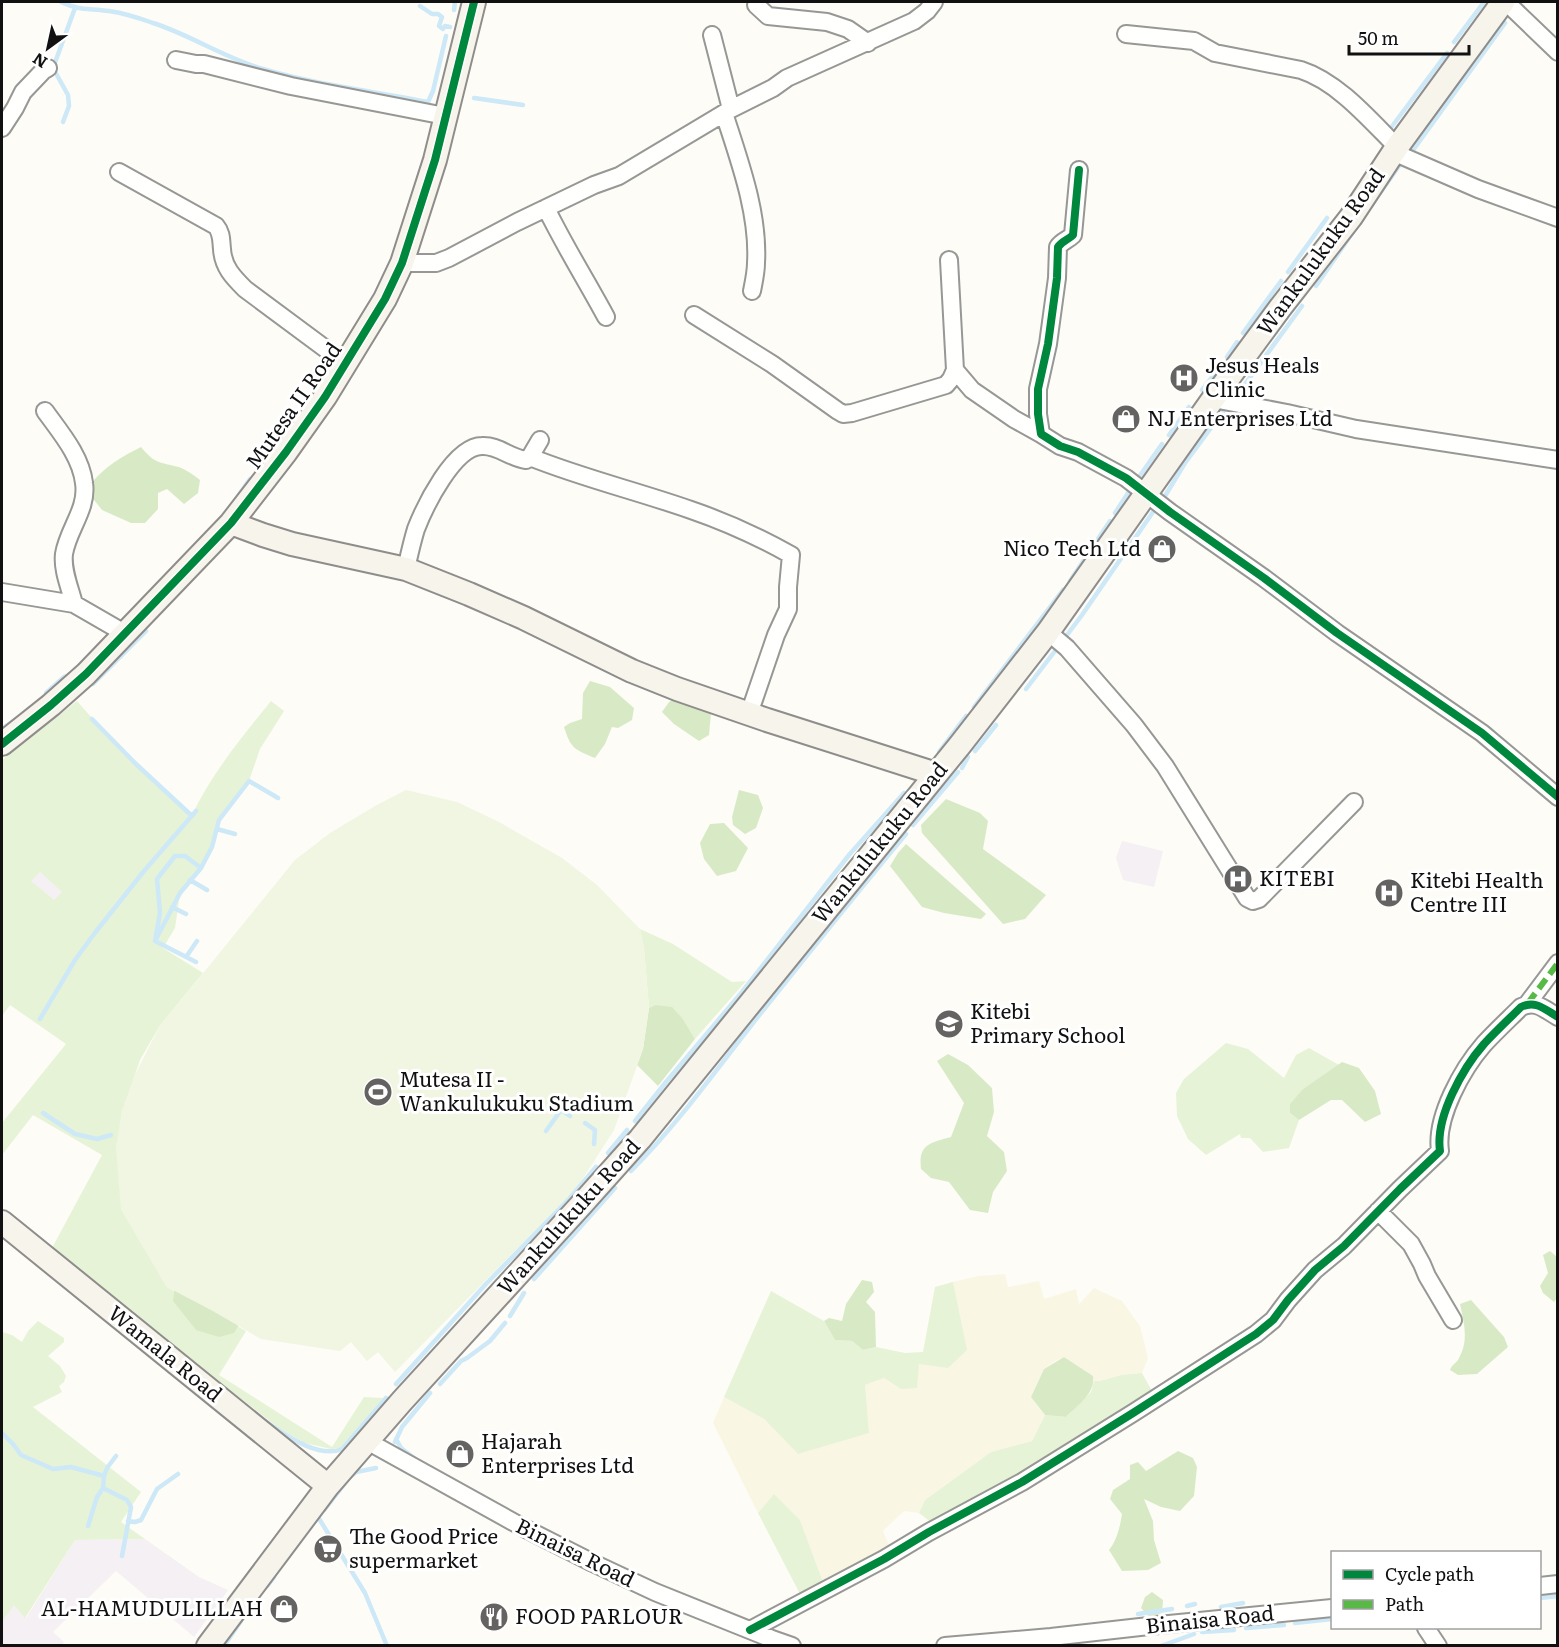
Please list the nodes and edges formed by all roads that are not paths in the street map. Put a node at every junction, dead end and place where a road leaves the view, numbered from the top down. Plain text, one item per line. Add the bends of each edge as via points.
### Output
1 (474, 2) edge
2 (934, 2) edge
3 (1504, 2) edge
4 (756, 5) dead end
5 (1126, 34) dead end
6 (712, 35) dead end
7 (868, 43) junction
8 (1557, 52) edge
9 (176, 60) dead end
10 (48, 68) dead end
11 (728, 111) junction
12 (445, 117) junction
13 (2, 128) edge
14 (1395, 150) junction
15 (1079, 170) dead end
16 (119, 172) dead end
17 (546, 208) junction
18 (1557, 218) edge
19 (949, 260) dead end
20 (402, 263) junction
21 (752, 291) dead end
22 (694, 315) dead end
23 (606, 317) dead end
24 (346, 364) junction
25 (955, 370) junction
26 (1213, 399) junction
27 (45, 411) dead end
28 (1041, 434) junction
29 (540, 440) dead end
30 (530, 457) junction
31 (1557, 460) edge
32 (1146, 493) junction
33 (231, 523) junction
34 (405, 569) junction
35 (2, 592) edge
36 (74, 604) junction
37 (1048, 632) junction
38 (126, 634) junction
39 (749, 714) junction
40 (2, 744) edge
41 (936, 774) junction
42 (1557, 797) edge
43 (1354, 802) dead end
44 (1557, 963) edge
45 (1528, 1003) junction
46 (1557, 1017) edge
47 (1378, 1211) junction
48 (2, 1222) edge
49 (1453, 1320) dead end
50 (367, 1441) junction
51 (328, 1486) junction
52 (1557, 1584) edge
53 (1541, 1586) edge
54 (1331, 1608) edge
55 (1427, 1629) edge
56 (750, 1630) junction
57 (1053, 1641) edge
58 (766, 1642) edge
59 (208, 1646) edge
60 (792, 1646) edge
61 (945, 1646) edge
62 (1438, 1646) edge

1 - 12 main road, Mutesa II Road
2 - 7 street via 915,21
3 - 8 street
3 - 14 main road, Wankulukuku Road
4 - 7 street via 768,15 827,22 848,29
5 - 14 street via 1194,41 1215,52 1313,74 1349,100
6 - 11 street
7 - 11 street via 787,78
9 - 12 street
10 - 13 street via 22,92
11 - 17 street via 622,174
11 - 21 street via 755,229
12 - 20 main road, Mutesa II Road
14 - 18 street via 1478,189
14 - 26 main road, Wankulukuku Road via 1351,217
15 - 28 street via 1073,235 1058,247 1056,289 1038,389
16 - 24 street via 216,226 222,237 225,264 232,276
17 - 20 street via 449,258
17 - 23 street
19 - 25 street
20 - 24 main road, Mutesa II Road via 386,299
22 - 25 street via 843,414 946,385
24 - 33 main road, Mutesa II Road
25 - 28 street via 972,390
26 - 31 street via 1356,429
26 - 32 main road, Wankulukuku Road
27 - 36 street via 67,442 84,482 84,500 64,554
28 - 32 street via 1126,478
29 - 30 street
30 - 34 street via 521,459 480,445 455,461 424,510
30 - 39 street via 693,510 755,535 791,555 788,609
32 - 37 main road, Wankulukuku Road
32 - 42 street via 1482,734
33 - 34 main road via 292,544
33 - 38 main road, Mutesa II Road
34 - 39 main road via 524,618 632,671
35 - 36 street
36 - 38 street
37 - 41 main road, Wankulukuku Road
37 - 43 street via 1134,724 1165,766 1247,898 1259,899
38 - 40 main road, Mutesa II Road via 70,689
39 - 41 main road
41 - 50 main road, Wankulukuku Road via 640,1139
44 - 45 street
45 - 46 street
45 - 47 street via 1483,1045 1467,1068 1441,1123 1440,1150
47 - 49 street via 1411,1244
47 - 56 street via 1315,1270 1273,1320 1238,1346 1022,1482
48 - 51 main road, Wamala Road
50 - 51 main road, Wankulukuku Road
50 - 56 street, Binaisa Road via 593,1563
51 - 59 main road, Wankulukuku Road
52 - 53 street
54 - 57 street, Binaisa Road via 1149,1626
55 - 62 street
56 - 58 street, Binaisa Road
57 - 61 street, Binaisa Road
58 - 60 street, Binaisa Road

